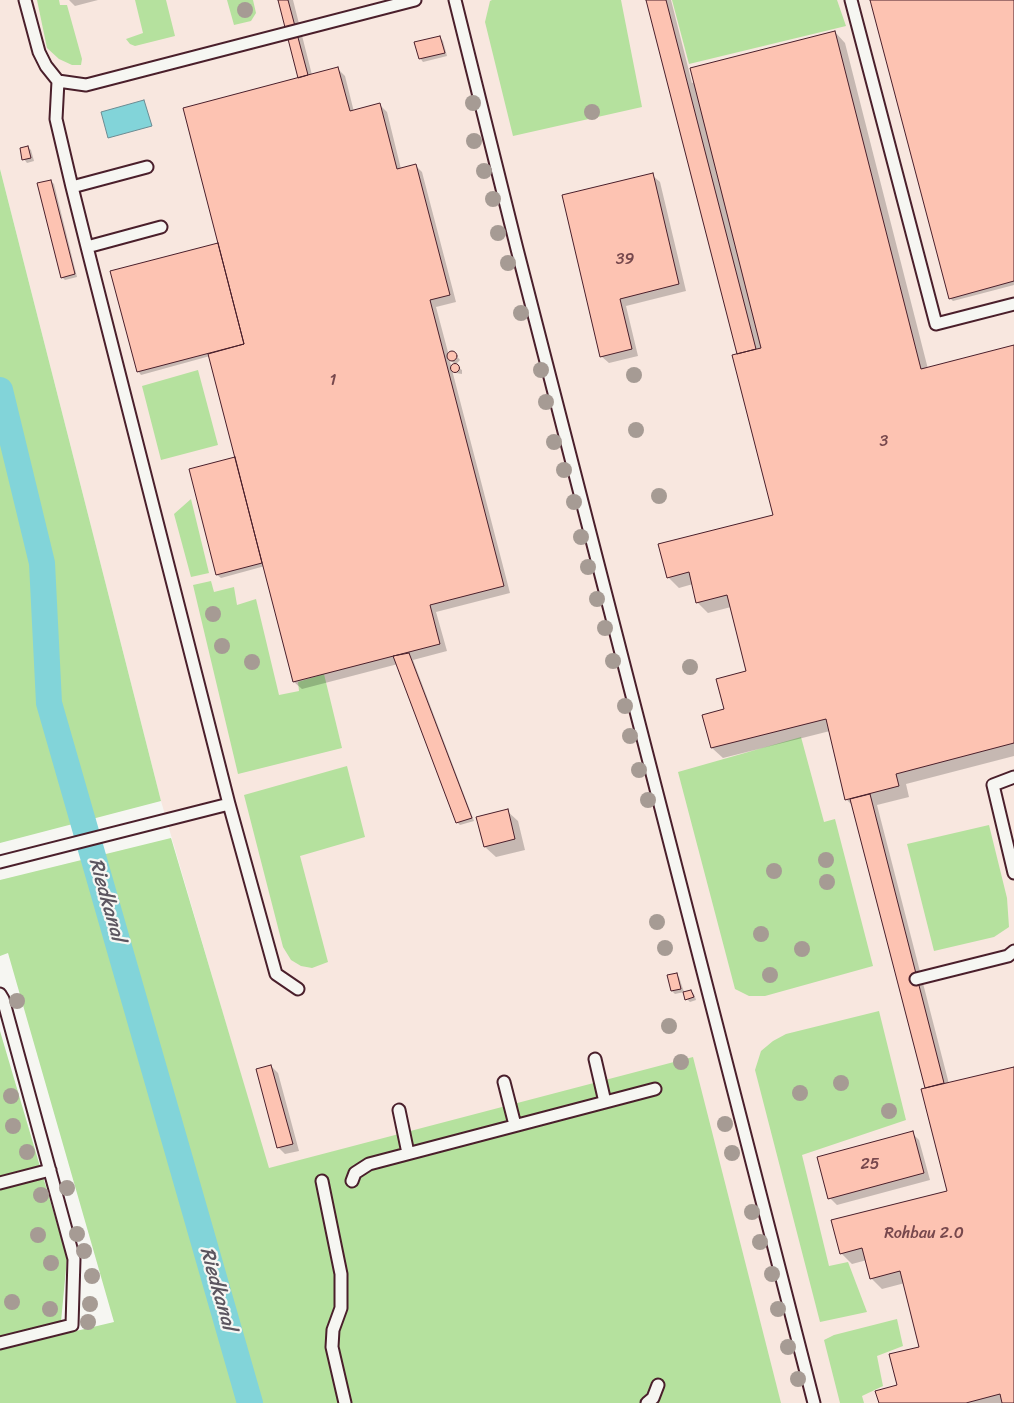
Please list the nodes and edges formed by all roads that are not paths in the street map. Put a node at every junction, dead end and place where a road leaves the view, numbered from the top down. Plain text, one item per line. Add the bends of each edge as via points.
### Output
1 (26, 0) edge
2 (415, 0) edge
3 (455, 0) edge
4 (851, 0) edge
5 (58, 81) junction
6 (147, 167) dead end
7 (72, 187) junction
8 (161, 227) dead end
9 (87, 247) junction
10 (1014, 304) edge
11 (1014, 777) edge
12 (229, 804) junction
13 (0, 862) edge
14 (1014, 872) edge
15 (1014, 951) edge
16 (916, 979) dead end
17 (298, 989) dead end
18 (0, 994) edge
19 (595, 1059) dead end
20 (504, 1082) dead end
21 (655, 1089) dead end
22 (605, 1102) junction
23 (399, 1110) dead end
24 (515, 1125) junction
25 (408, 1153) junction
26 (50, 1170) junction
27 (322, 1181) dead end
28 (352, 1181) dead end
29 (0, 1183) edge
30 (0, 1343) edge
31 (658, 1385) dead end
32 (345, 1403) edge
33 (648, 1403) edge
34 (814, 1403) edge

1 - 5 lane via 39,52
2 - 5 lane via 86,84
3 - 34 lane
4 - 10 lane via 936,324
5 - 7 lane via 56,119
6 - 7 lane
7 - 9 lane
8 - 9 lane
9 - 12 lane
11 - 14 lane via 993,785
12 - 13 lane
12 - 17 lane via 276,974
15 - 16 lane via 1008,956
18 - 26 lane
19 - 22 lane
20 - 24 lane
21 - 22 lane
22 - 24 lane
23 - 25 lane
24 - 25 lane
25 - 28 lane via 369,1164 355,1173
26 - 29 lane
26 - 30 lane via 74,1259 72,1325
27 - 32 lane via 341,1274 341,1308 333,1330 332,1348
31 - 33 lane

